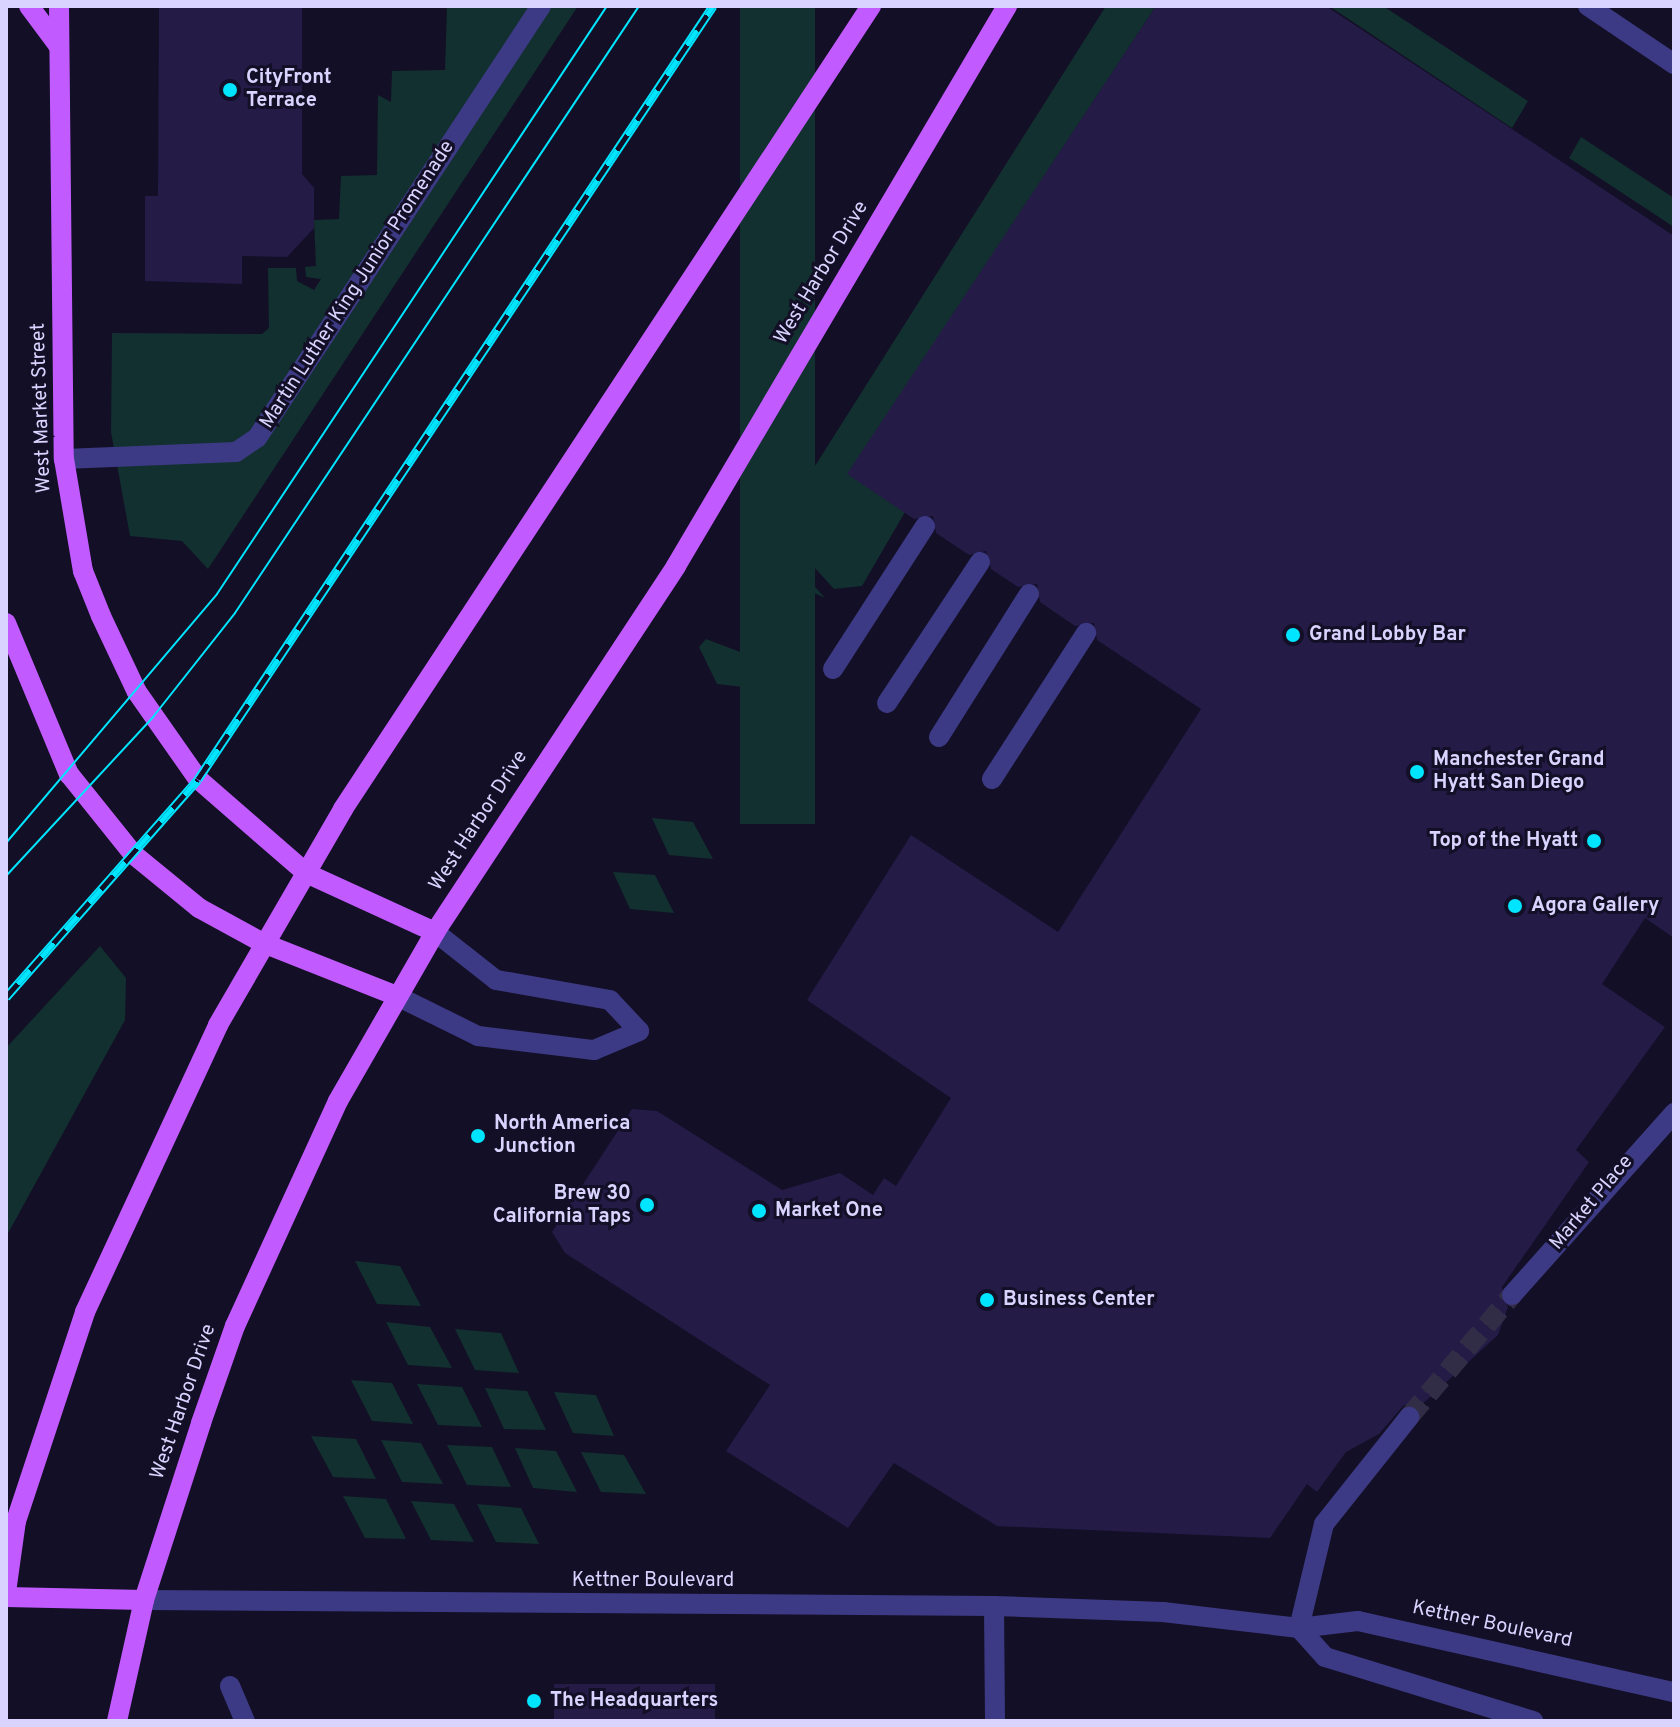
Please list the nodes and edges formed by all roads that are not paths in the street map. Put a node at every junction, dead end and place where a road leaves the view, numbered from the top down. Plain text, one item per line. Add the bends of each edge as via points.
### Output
1 (29, 6) edge
2 (59, 6) edge
3 (541, 6) edge
4 (871, 6) edge
5 (1007, 6) edge
6 (1588, 6) edge
7 (58, 45) junction
8 (1674, 64) edge
9 (64, 459) junction
10 (925, 526) dead end
11 (980, 562) dead end
12 (1029, 594) dead end
13 (6, 623) edge
14 (1086, 633) dead end
15 (833, 669) dead end
16 (887, 703) dead end
17 (939, 737) dead end
18 (992, 779) dead end
19 (306, 873) junction
20 (435, 932) junction
21 (263, 943) junction
22 (397, 996) junction
23 (1674, 1113) edge
24 (1512, 1295) tunnel mouth
25 (1409, 1417) tunnel mouth
26 (6, 1595) edge
27 (144, 1600) junction
28 (994, 1606) junction
29 (1299, 1628) junction
30 (230, 1686) dead end
31 (1674, 1692) edge
32 (117, 1721) edge
33 (245, 1721) edge
34 (995, 1721) edge
35 (1533, 1721) edge

1 - 7 main road
2 - 7 main road, West Market Street
3 - 9 street, Martin Luther King Junior Promenade via 257,438 236,452
4 - 19 main road
5 - 20 main road, West Harbor Drive via 676,566
6 - 8 street
7 - 9 main road, West Market Street
9 - 19 main road, West Market Street via 83,571 137,692 198,779
10 - 15 street
11 - 16 street
12 - 17 street
13 - 21 main road via 82,793 133,854 199,908
14 - 18 street
19 - 20 main road, West Market Street
19 - 21 main road
20 - 22 main road, West Harbor Drive
20 - 22 street via 496,980 610,1000 639,1031 594,1050 478,1036
21 - 22 main road
21 - 26 main road via 192,1076 85,1312 16,1521
22 - 27 main road, West Harbor Drive via 338,1101 240,1314
23 - 24 street, Market Place
25 - 29 street via 1324,1524
26 - 27 main road, Kettner Boulevard
27 - 28 street, Kettner Boulevard
27 - 32 main road, West Harbor Drive
28 - 29 street, Kettner Boulevard via 1163,1612
28 - 34 street
29 - 31 street, Kettner Boulevard via 1358,1621
29 - 35 street via 1325,1657
30 - 33 street

